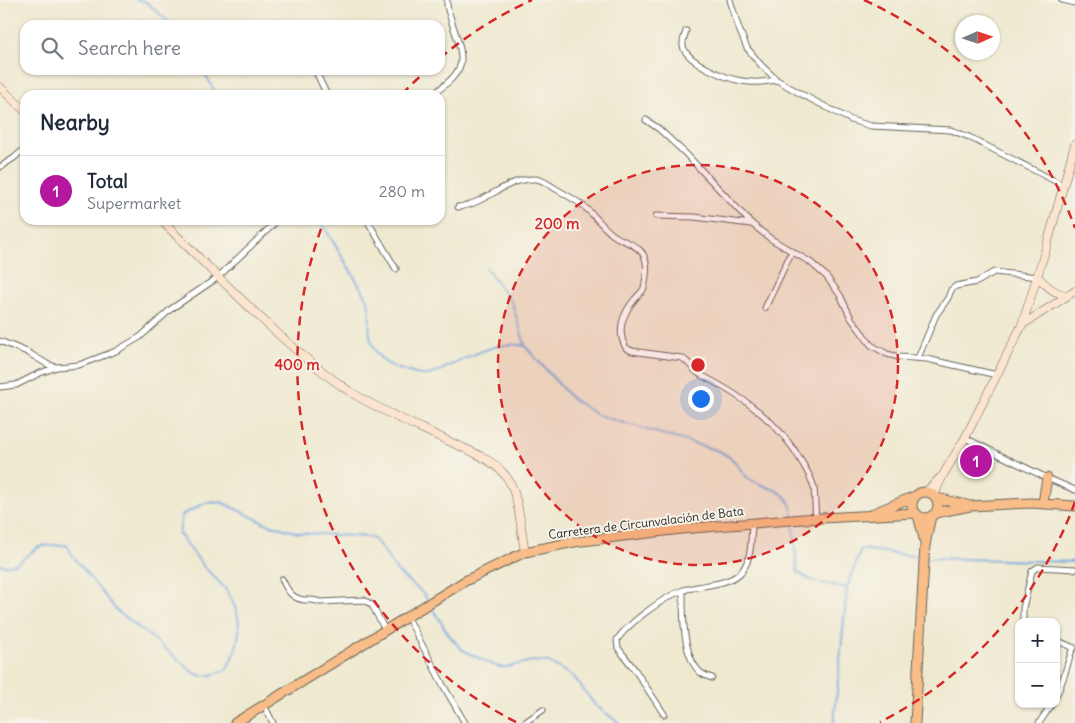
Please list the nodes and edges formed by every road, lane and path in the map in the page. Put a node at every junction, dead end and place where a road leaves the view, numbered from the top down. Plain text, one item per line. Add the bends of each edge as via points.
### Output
1 (447, 0) edge
2 (730, 0) edge
3 (1062, 0) edge
4 (1075, 3) edge
5 (686, 30) dead end
6 (317, 75) edge
7 (777, 80) junction
8 (0, 87) edge
9 (325, 90) edge
10 (439, 90) edge
11 (20, 106) edge
12 (646, 120) dead end
13 (1075, 144) edge
14 (20, 153) edge
15 (0, 167) edge
16 (1063, 184) junction
17 (458, 207) dead end
18 (656, 216) dead end
19 (752, 224) junction
20 (166, 225) edge
21 (273, 225) edge
22 (370, 225) edge
23 (792, 251) junction
24 (396, 269) dead end
25 (1038, 277) junction
26 (218, 278) junction
27 (1072, 293) edge
28 (765, 308) dead end
29 (1022, 325) junction
30 (0, 341) edge
31 (918, 358) junction
32 (57, 367) junction
33 (997, 375) junction
34 (0, 387) edge
35 (965, 438) junction
36 (1047, 478) junction
37 (1075, 490) edge
38 (933, 495) junction
39 (915, 496) junction
40 (1043, 504) junction
41 (970, 506) junction
42 (1075, 506) edge
43 (917, 514) junction
44 (933, 515) junction
45 (867, 516) junction
46 (816, 519) junction
47 (752, 523) junction
48 (925, 548) junction
49 (525, 552) junction
50 (1075, 568) edge
51 (282, 579) dead end
52 (683, 590) junction
53 (407, 616) junction
54 (1023, 618) edge
55 (385, 630) junction
56 (1060, 642) edge
57 (1074, 648) edge
58 (712, 678) dead end
59 (1060, 687) edge
60 (264, 705) junction
61 (1049, 708) edge
62 (543, 710) dead end
63 (664, 714) dead end
64 (235, 723) edge
65 (273, 723) edge
66 (465, 723) edge
67 (524, 723) edge
68 (915, 723) edge
69 (1038, 723) edge

1 - 10 street via 461,50 460,67 453,79
2 - 7 street via 747,48
3 - 4 street
5 - 7 street via 682,44 689,57 718,74 742,81
6 - 9 street
7 - 16 street via 828,109 870,126 951,130
8 - 11 street
12 - 19 street via 660,128
13 - 16 street
14 - 15 street
16 - 25 street
17 - 46 street via 468,206 513,184 538,179 583,205 613,234 635,245 646,263 646,277 643,290 623,317 621,328 626,348 682,358 695,372 751,404 780,430 794,446 809,475 814,488
18 - 19 street
19 - 23 street
20 - 26 street
21 - 26 street
22 - 24 street
23 - 28 street
23 - 31 street via 826,276 840,295 850,318 871,345 887,354
25 - 27 street via 1060,295
25 - 29 street
25 - 31 street via 994,272 977,282 956,286 936,315
26 - 32 street via 171,309 140,337 116,351 79,365
26 - 49 street via 307,359 349,391 392,416 497,466 508,478 515,495
27 - 29 street
29 - 33 street
30 - 32 street
31 - 33 street
32 - 34 street via 16,385
33 - 35 street
35 - 36 street
35 - 38 street
36 - 37 street
36 - 40 main road
38 - 39 main road via 922,492
38 - 41 main road
38 - 44 main road via 938,506
39 - 43 main road via 912,503
39 - 45 main road, Carretera de Circunvalación de Bata
40 - 41 main road
40 - 42 main road
41 - 44 main road
43 - 44 main road via 924,518
43 - 45 main road, Carretera de Circunvalación de Bata
43 - 48 main road
44 - 48 main road
45 - 46 main road, Carretera de Circunvalación de Bata
46 - 47 main road, Carretera de Circunvalación de Bata
47 - 49 main road, Carretera de Circunvalación de Bata via 574,542
47 - 52 street via 749,557 736,577
48 - 68 main road
49 - 53 main road, Carretera de Circunvalación de Bata via 465,580
50 - 54 street via 1035,568
51 - 55 street via 293,597 303,600 364,600 372,605
52 - 58 street via 683,617 689,652 702,674
52 - 63 street via 634,622 616,640 618,648
53 - 55 main road, Carretera de Circunvalación de Bata
53 - 66 street
55 - 60 main road, Carretera de Circunvalación de Bata
56 - 57 street
57 - 59 street
60 - 64 main road, Carretera de Circunvalación de Bata
60 - 65 street
61 - 69 street
62 - 67 street

